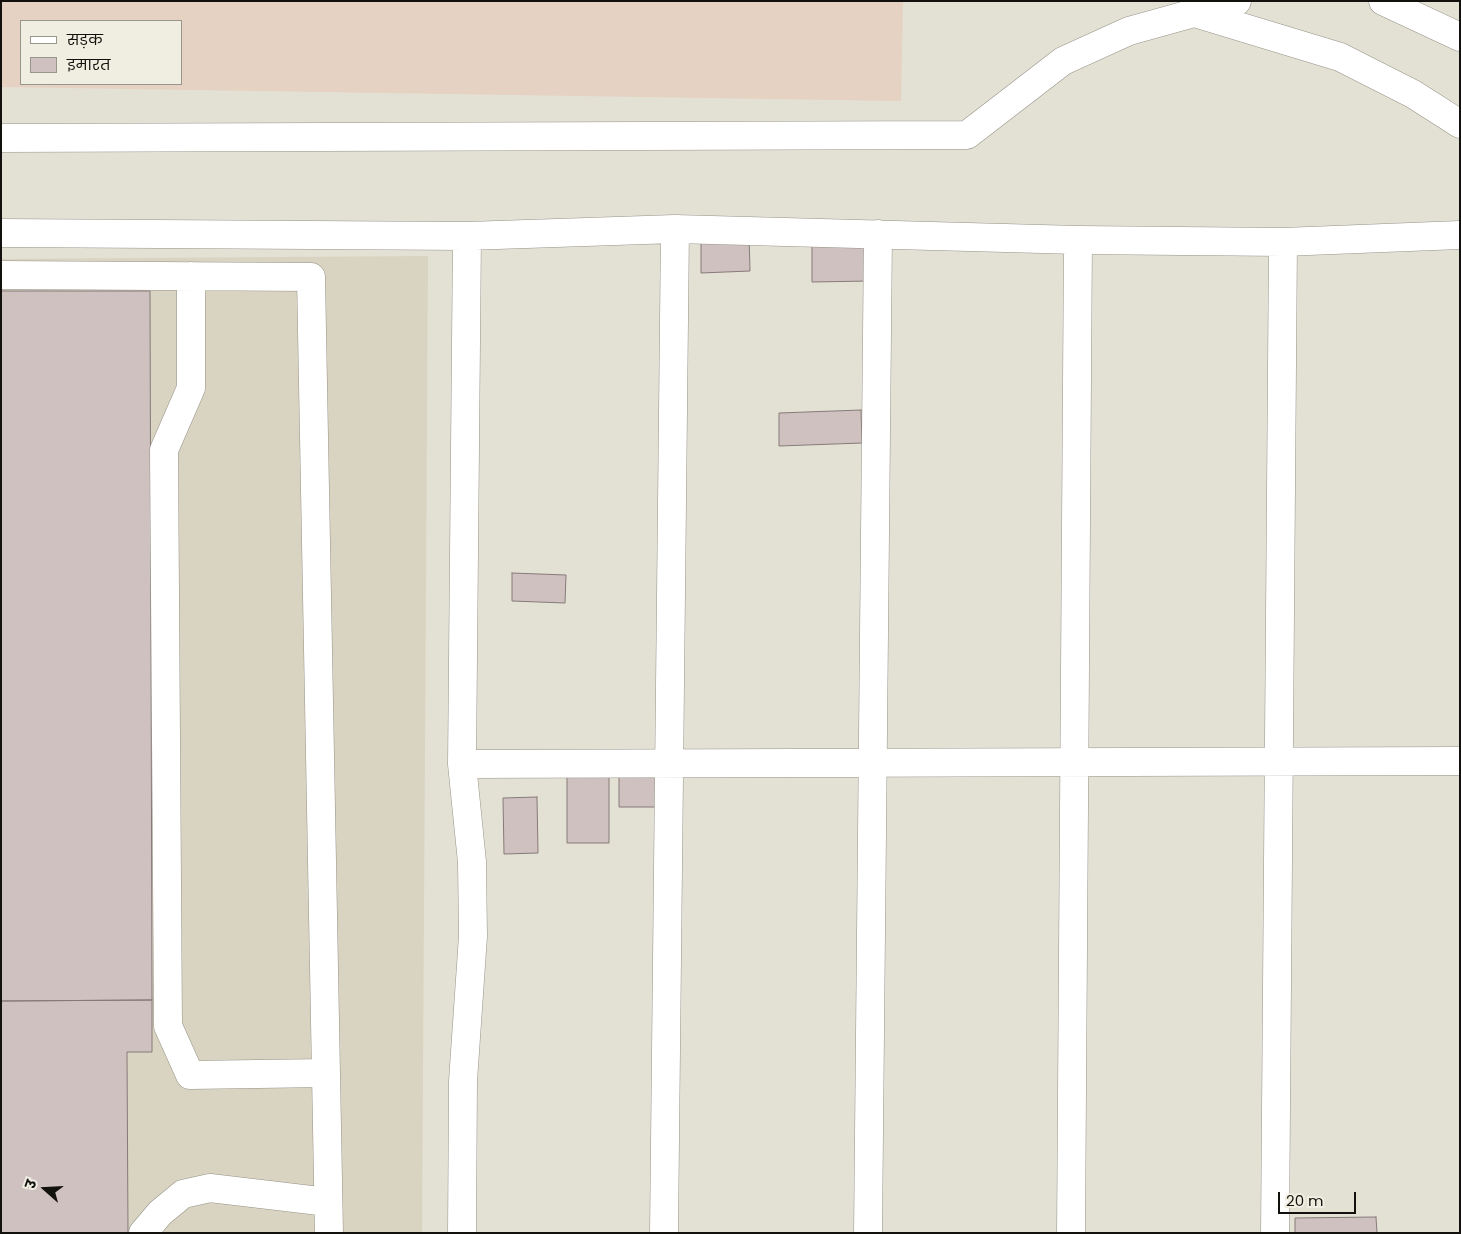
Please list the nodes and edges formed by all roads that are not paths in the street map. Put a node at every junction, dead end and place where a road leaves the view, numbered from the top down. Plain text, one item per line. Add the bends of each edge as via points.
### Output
1 (1237, 1) edge
2 (1383, 1) edge
3 (1195, 13) junction
4 (1460, 37) edge
5 (1460, 124) edge
6 (1, 138) edge
7 (675, 229) junction
8 (1, 233) edge
9 (878, 234) junction
10 (1460, 235) edge
11 (467, 236) junction
12 (1078, 240) junction
13 (1283, 242) junction
14 (1, 275) edge
15 (191, 276) junction
16 (1460, 761) edge
17 (1074, 762) junction
18 (1278, 762) junction
19 (873, 763) junction
20 (462, 764) junction
21 (669, 764) junction
22 (326, 1073) junction
23 (328, 1202) junction
24 (143, 1233) edge
25 (329, 1233) edge
26 (462, 1233) edge
27 (664, 1233) edge
28 (868, 1233) edge
29 (1071, 1233) edge
30 (1275, 1233) edge

1 - 3 street
2 - 4 street
3 - 5 street via 1340,56 1413,94
3 - 6 street via 1129,31 1063,61 967,135
7 - 9 street
7 - 11 street
7 - 21 street
8 - 11 street
9 - 12 street
9 - 19 street
10 - 13 street
11 - 20 street
12 - 13 street
12 - 17 street
13 - 18 street
14 - 15 street
15 - 22 street via 311,277
15 - 22 street via 190,388 164,450 168,1026 190,1075
16 - 18 street
17 - 18 street
17 - 19 street
17 - 29 street
18 - 30 street
19 - 21 street
19 - 28 street
20 - 21 street
20 - 26 street via 472,862 473,936 463,1081
21 - 27 street
22 - 23 street
23 - 24 street via 210,1188 183,1194
23 - 25 street

